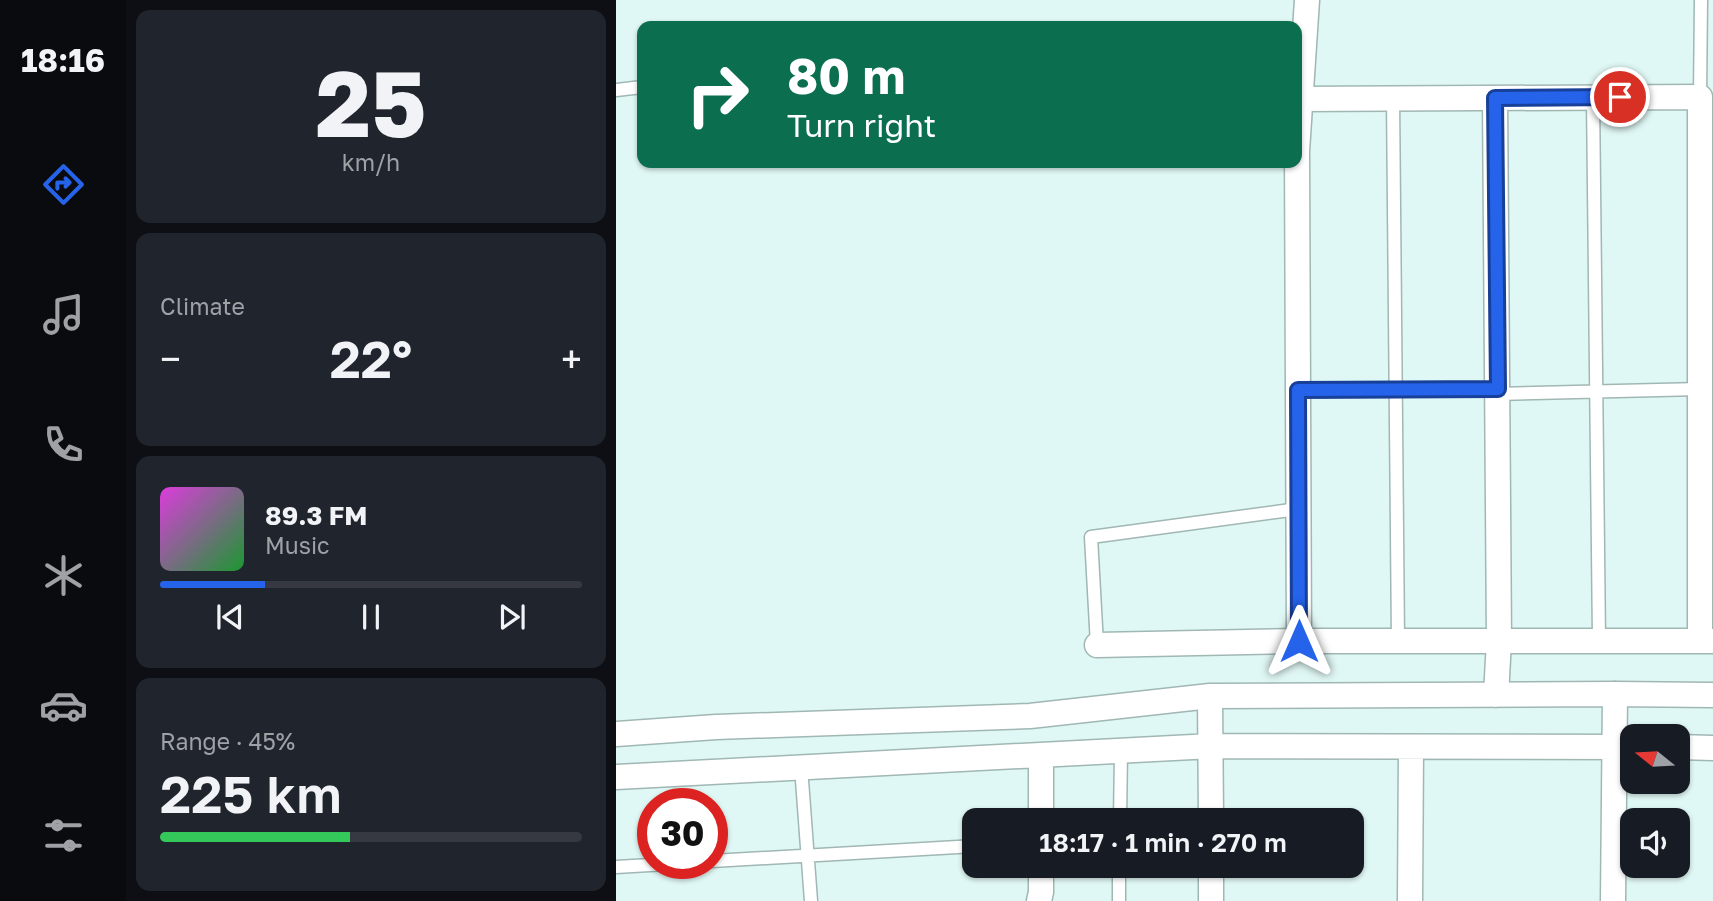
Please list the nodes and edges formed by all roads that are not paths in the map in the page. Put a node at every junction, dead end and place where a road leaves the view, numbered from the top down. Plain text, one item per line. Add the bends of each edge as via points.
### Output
1 (1307, 0) edge
2 (1700, 0) edge
3 (1302, 71) edge
4 (637, 88) edge
5 (616, 90) edge
6 (1594, 97) junction
7 (1700, 97) junction
8 (1393, 98) junction
9 (1495, 98) junction
10 (1302, 99) edge
11 (1297, 168) edge
12 (1700, 389) junction
13 (1298, 390) junction
14 (1396, 390) junction
15 (1497, 392) junction
16 (1596, 393) junction
17 (1707, 442) edge
18 (1298, 509) junction
19 (1707, 542) edge
20 (1299, 641) junction
21 (1398, 641) junction
22 (1499, 641) junction
23 (1599, 641) junction
24 (1707, 641) edge
25 (1097, 645) joint
26 (1615, 694) junction
27 (1496, 695) junction
28 (1713, 695) edge
29 (1210, 696) junction
30 (1620, 724) edge
31 (616, 734) edge
32 (1212, 746) junction
33 (1411, 747) junction
34 (1620, 747) edge
35 (1690, 747) edge
36 (1713, 748) edge
37 (1121, 751) junction
38 (1041, 755) junction
39 (801, 767) junction
40 (616, 777) edge
41 (1621, 794) edge
42 (1041, 808) edge
43 (1120, 808) edge
44 (1211, 808) edge
45 (962, 847) edge
46 (808, 856) junction
47 (728, 860) edge
48 (637, 865) edge
49 (616, 866) edge
50 (1041, 878) edge
51 (1119, 878) edge
52 (1211, 878) edge
53 (811, 901) edge
54 (1039, 901) edge
55 (1119, 901) edge
56 (1211, 901) edge
57 (1410, 901) edge
58 (1613, 901) edge

1 - 3 street
2 - 7 lane
4 - 5 lane
6 - 7 street
6 - 9 street
6 - 16 lane
7 - 12 street
8 - 9 street
8 - 10 street
8 - 14 lane
9 - 15 street
11 - 13 street
12 - 16 lane
12 - 17 street
13 - 14 lane
13 - 18 street
14 - 15 lane
14 - 21 lane
15 - 16 lane
15 - 22 street
16 - 23 lane
17 - 19 street
18 - 20 street
18 - 25 lane via 1091,537
19 - 24 street
20 - 21 street
20 - 25 street
21 - 22 street
22 - 23 street
22 - 27 street
23 - 24 street
26 - 27 street
26 - 28 street
26 - 30 street
27 - 29 street
29 - 31 street via 1030,716
29 - 32 street
32 - 33 street
32 - 37 street
32 - 44 street
33 - 34 street
33 - 57 street
35 - 36 street
37 - 38 street
37 - 43 lane
38 - 39 street
38 - 42 street
39 - 40 street
39 - 46 lane
41 - 58 street
45 - 46 lane
46 - 47 lane
46 - 53 lane
48 - 49 lane
50 - 54 street
51 - 55 lane
52 - 56 street

